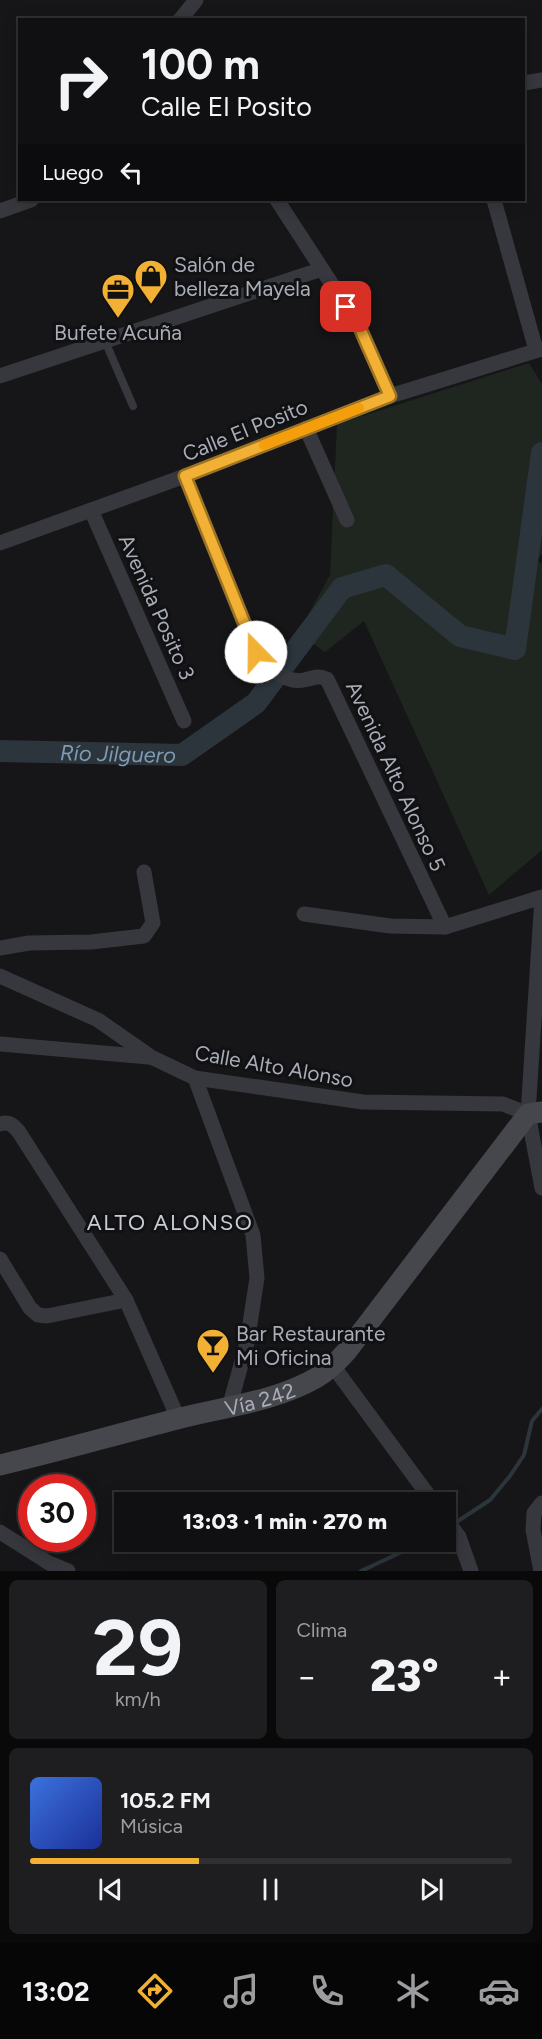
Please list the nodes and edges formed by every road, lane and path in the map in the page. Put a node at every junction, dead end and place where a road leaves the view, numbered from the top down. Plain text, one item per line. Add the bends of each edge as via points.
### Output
1 (196, 0) edge
2 (182, 18) edge
3 (542, 80) edge
4 (525, 83) edge
5 (25, 201) edge
6 (278, 201) edge
7 (494, 201) edge
8 (0, 211) edge
9 (322, 268) junction
10 (105, 341) junction
11 (539, 350) edge
12 (0, 376) edge
13 (390, 396) junction
14 (133, 406) dead end
15 (306, 428) junction
16 (185, 476) junction
17 (91, 510) junction
18 (347, 520) dead end
19 (0, 543) edge
20 (184, 721) dead end
21 (144, 872) dead end
22 (542, 897) edge
23 (304, 914) dead end
24 (445, 927) junction
25 (0, 948) edge
26 (0, 976) edge
27 (0, 1044) edge
28 (151, 1057) junction
29 (195, 1078) junction
30 (535, 1113) edge
31 (0, 1124) edge
32 (542, 1188) edge
33 (0, 1259) edge
34 (126, 1300) junction
35 (333, 1366) junction
36 (229, 1408) junction
37 (178, 1418) junction
38 (0, 1465) edge
39 (426, 1492) edge
40 (542, 1503) edge
41 (0, 1532) edge
42 (456, 1533) edge
43 (68, 1571) edge
44 (471, 1571) edge
45 (541, 1571) edge

1 - 2 street
3 - 4 street
5 - 8 street
6 - 9 street
7 - 11 street
9 - 10 street
9 - 13 street via 359,326
10 - 12 street
10 - 14 lane
11 - 13 street, Calle El Posito
13 - 15 street, Calle El Posito
15 - 16 street, Calle El Posito
15 - 18 street
16 - 17 street, Calle El Posito
16 - 24 street, Avenida Alto Alonso 5 via 256,652 288,679 327,679
17 - 19 street, Calle El Posito
17 - 20 street, Avenida Posito 3
21 - 25 street via 153,923 144,936
22 - 24 street
22 - 30 street
23 - 24 street via 390,926
26 - 28 street, Calle Alto Alonso via 98,1020
27 - 28 street
28 - 29 street, Calle Alto Alonso
29 - 30 street, Calle Alto Alonso via 363,1102 503,1104
29 - 36 street via 253,1235 257,1278 247,1343
30 - 32 street
30 - 35 main road, Vía 242
31 - 34 street via 13,1124 19,1132
33 - 34 street via 38,1315
34 - 37 street
35 - 36 main road, Vía 242 via 281,1393
35 - 39 street
36 - 37 main road, Vía 242
37 - 38 main road, Vía 242
40 - 45 street via 534,1513 533,1530
41 - 43 street
42 - 44 street

